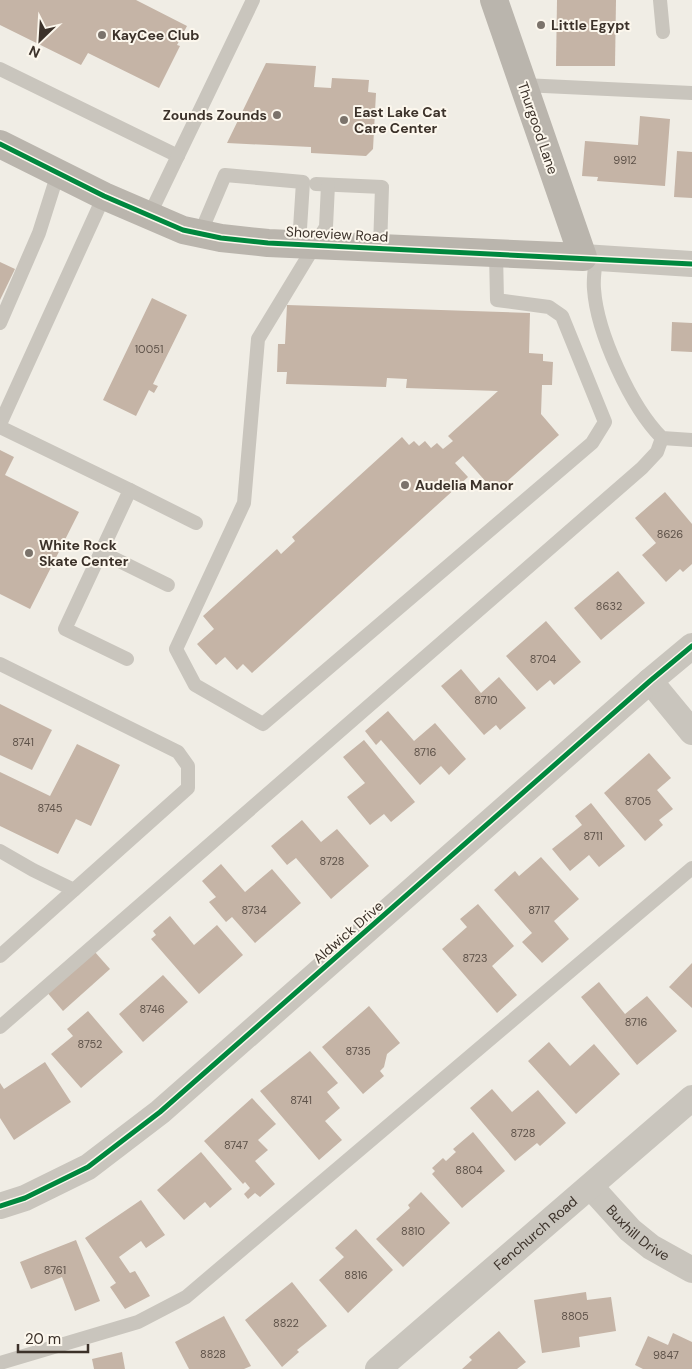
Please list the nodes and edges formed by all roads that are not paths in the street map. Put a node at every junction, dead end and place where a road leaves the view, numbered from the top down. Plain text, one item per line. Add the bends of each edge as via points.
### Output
1 (253, 0) edge
2 (494, 0) edge
3 (660, 0) edge
4 (663, 32) dead end
5 (0, 69) edge
6 (523, 85) junction
7 (692, 93) edge
8 (0, 144) edge
9 (178, 156) junction
10 (58, 173) junction
11 (104, 196) junction
12 (150, 216) junction
13 (200, 234) junction
14 (307, 244) junction
15 (380, 248) junction
16 (496, 254) junction
17 (589, 257) junction
18 (692, 264) edge
19 (0, 323) edge
20 (0, 425) edge
21 (662, 438) junction
22 (692, 440) edge
23 (130, 490) junction
24 (196, 523) dead end
25 (101, 552) junction
26 (168, 585) dead end
27 (692, 646) edge
28 (127, 659) dead end
29 (0, 664) edge
30 (650, 681) junction
31 (692, 732) edge
32 (0, 851) edge
33 (692, 868) edge
34 (74, 890) junction
35 (0, 956) edge
36 (0, 1027) edge
37 (692, 1098) edge
38 (591, 1187) junction
39 (0, 1206) edge
40 (692, 1270) edge
41 (0, 1363) edge
42 (378, 1369) edge

1 - 9 lane
2 - 6 street, Thurgood Lane
3 - 4 lane
5 - 9 lane
6 - 7 lane
6 - 17 street, Thurgood Lane
8 - 10 street, Shoreview Road
9 - 12 lane
10 - 11 street, Shoreview Road
10 - 19 lane via 39,233
11 - 12 street, Shoreview Road
11 - 20 lane
12 - 13 street, Shoreview Road
13 - 14 street, Shoreview Road
13 - 14 lane via 224,175 304,182
14 - 15 street, Shoreview Road
14 - 15 lane via 326,227 322,185 382,187
14 - 16 lane via 258,339 244,503 176,649 195,685 263,724 592,443 605,422 562,316 549,307 497,300
15 - 16 street, Shoreview Road
16 - 17 street, Shoreview Road
17 - 18 street, Shoreview Road
17 - 21 lane via 600,318 620,373 647,424
20 - 23 lane
21 - 22 lane
21 - 36 lane via 657,452 642,468
23 - 24 lane
23 - 25 lane
25 - 26 lane
25 - 28 lane via 65,629
27 - 30 street, Aldwick Drive
29 - 34 lane via 178,752 188,766 188,788
30 - 31 street
30 - 39 street, Aldwick Drive via 160,1112 88,1167 25,1198
32 - 34 lane
33 - 41 lane via 186,1297 138,1322
34 - 35 lane
37 - 38 street, Fenchurch Road
38 - 40 street, Buxhill Drive via 630,1230
38 - 42 street, Fenchurch Road

